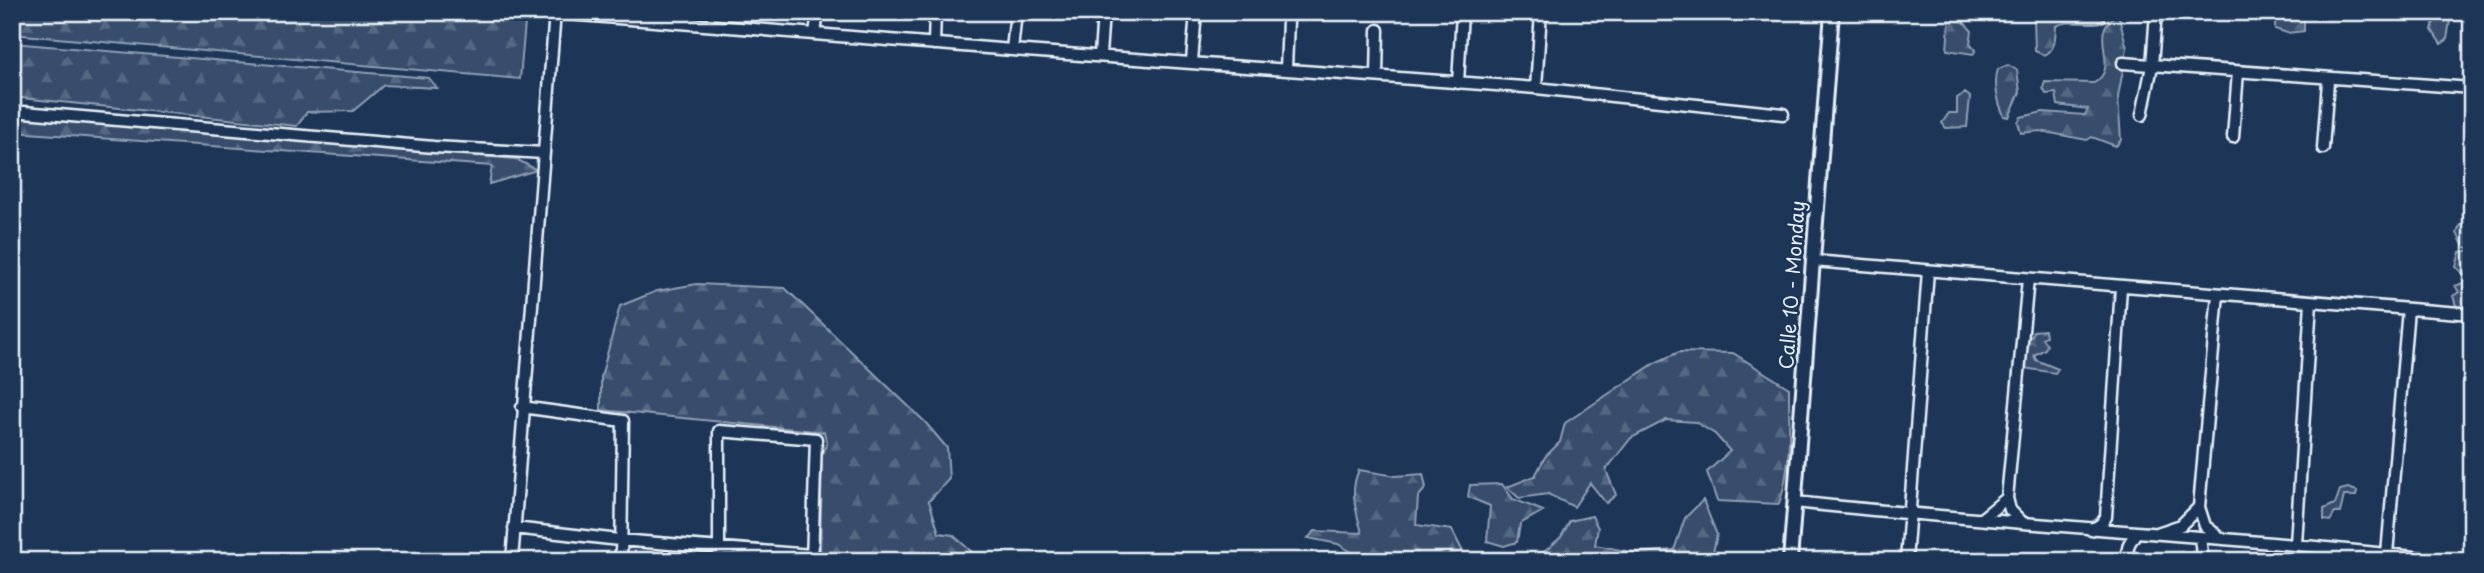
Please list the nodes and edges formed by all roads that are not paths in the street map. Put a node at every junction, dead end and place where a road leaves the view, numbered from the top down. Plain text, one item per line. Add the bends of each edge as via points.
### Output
1 (555, 12) edge
2 (701, 12) edge
3 (818, 12) edge
4 (935, 12) edge
5 (1016, 12) edge
6 (1103, 12) edge
7 (1196, 12) edge
8 (1462, 12) edge
9 (1541, 12) edge
10 (1832, 12) edge
11 (2156, 12) edge
12 (1288, 20) dead end
13 (700, 24) junction
14 (1378, 30) dead end
15 (816, 34) junction
16 (933, 44) junction
17 (1012, 50) junction
18 (1100, 55) junction
19 (1192, 61) junction
20 (2123, 64) dead end
21 (2152, 66) junction
22 (1286, 68) junction
23 (2238, 72) junction
24 (1377, 76) junction
25 (2328, 80) junction
26 (1458, 83) junction
27 (1536, 88) junction
28 (2472, 88) edge
29 (12, 111) edge
30 (1783, 114) dead end
31 (2141, 115) dead end
32 (2233, 137) dead end
33 (2323, 148) dead end
34 (544, 153) junction
35 (1813, 261) junction
36 (1928, 271) junction
37 (2028, 279) junction
38 (2121, 287) junction
39 (2218, 294) junction
40 (2311, 302) junction
41 (2408, 309) junction
42 (2472, 314) edge
43 (523, 407) junction
44 (2007, 498) junction
45 (1795, 502) junction
46 (2199, 507) junction
47 (1910, 515) junction
48 (2106, 517) junction
49 (1981, 519) junction
50 (2024, 523) junction
51 (514, 528) junction
52 (2091, 530) junction
53 (2118, 532) junction
54 (2135, 534) junction
55 (2150, 535) junction
56 (2200, 538) junction
57 (619, 540) junction
58 (2223, 540) junction
59 (2296, 544) junction
60 (720, 547) junction
61 (2387, 554) junction
62 (812, 558) edge
63 (513, 561) edge
64 (621, 561) edge
65 (719, 561) edge
66 (1790, 561) edge
67 (1906, 561) edge
68 (2125, 561) edge
69 (2203, 561) edge
70 (2448, 561) edge

1 - 13 street
1 - 34 street
2 - 13 street
3 - 15 street
4 - 16 street
5 - 17 street
6 - 18 street
7 - 19 street
8 - 26 street
9 - 27 street
10 - 35 street, Calle 10 - Monday
11 - 21 street
12 - 22 street
13 - 15 street
14 - 24 street
15 - 16 street
16 - 17 street
17 - 18 street
18 - 19 street
19 - 22 street
20 - 21 street
21 - 23 street
21 - 31 street
22 - 24 street
23 - 25 street
23 - 32 street
24 - 26 street
25 - 28 street
25 - 33 street
26 - 27 street
27 - 30 street
29 - 34 street
34 - 43 street
35 - 36 street
35 - 45 street, Calle 10 - Monday
36 - 37 street
36 - 47 street
37 - 38 street
37 - 44 street
38 - 39 street
38 - 48 street
39 - 40 street
39 - 46 street
40 - 41 street
40 - 59 street
41 - 42 street
41 - 61 street
43 - 51 street
43 - 57 street via 624,421
44 - 49 street
44 - 50 street via 2010,510
45 - 47 street
45 - 66 street, Calle 10 - Monday
46 - 55 street via 2181,525
46 - 58 street via 2205,526
47 - 49 street
47 - 67 street
48 - 52 street
48 - 53 street
49 - 50 street
50 - 52 street
51 - 57 street
51 - 63 street
52 - 53 street
53 - 54 street
54 - 55 street
54 - 68 street
55 - 56 street
56 - 58 street
56 - 69 street
57 - 60 street
57 - 64 street
58 - 59 street
59 - 61 street
60 - 62 street
60 - 62 street via 719,430 817,439
60 - 65 street
61 - 70 street

